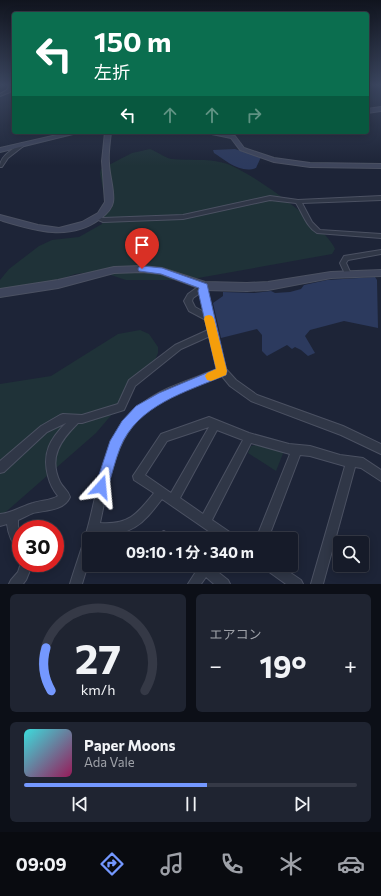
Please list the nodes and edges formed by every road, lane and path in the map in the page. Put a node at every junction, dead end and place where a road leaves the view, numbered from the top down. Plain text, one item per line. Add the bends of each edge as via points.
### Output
1 (69, 134) edge
2 (108, 134) edge
3 (225, 134) edge
4 (24, 144) junction
5 (0, 150) edge
6 (0, 166) edge
7 (381, 166) edge
8 (381, 198) edge
9 (298, 202) junction
10 (0, 217) edge
11 (97, 218) junction
12 (381, 236) edge
13 (381, 252) edge
14 (381, 273) edge
15 (348, 274) junction
16 (204, 286) junction
17 (0, 293) edge
18 (209, 318) junction
19 (212, 332) junction
20 (222, 371) junction
21 (76, 419) junction
22 (215, 425) junction
23 (249, 438) junction
24 (381, 449) edge
25 (297, 450) junction
26 (351, 462) junction
27 (0, 468) edge
28 (381, 476) edge
29 (161, 492) junction
30 (173, 500) junction
31 (12, 518) joint
32 (0, 520) edge
33 (205, 522) junction
34 (92, 532) edge
35 (102, 532) edge
36 (220, 532) edge
37 (265, 532) edge
38 (82, 565) edge
39 (24, 572) edge
40 (200, 572) edge
41 (209, 572) edge
42 (279, 572) edge
43 (15, 584) edge
44 (76, 584) edge
45 (194, 584) edge
46 (224, 584) edge
47 (297, 584) edge
48 (317, 584) edge

1 - 4 street
2 - 11 street via 105,161 109,202
3 - 7 street via 236,138 239,145 247,151 277,160 331,166
4 - 5 street
4 - 6 street via 6,157
8 - 9 street
9 - 11 street via 270,198 183,217 103,220
9 - 12 street via 312,227 319,232
10 - 11 street via 53,230 78,226
13 - 15 street via 346,258 343,263
14 - 15 street
15 - 16 street via 268,286
16 - 17 street via 162,271 142,269 114,270 58,284
16 - 18 street
16 - 18 street via 190,296 188,301 192,309
18 - 19 street
19 - 20 street
19 - 21 street via 178,347 132,383 121,407
20 - 24 street via 233,383 254,398 343,431
20 - 34 street via 163,396 140,410 126,425 114,445 101,487
21 - 27 street via 63,418 44,429
21 - 31 street via 55,442 49,464 57,489 65,497 50,506 33,508
22 - 23 street
22 - 29 street via 209,422 164,437 138,476
22 - 30 street
23 - 25 street
23 - 33 street
25 - 26 street
25 - 37 street
26 - 28 street via 363,463
26 - 48 street
29 - 30 street
29 - 35 street via 145,513 131,524
30 - 33 street
31 - 32 street
33 - 36 street
38 - 44 street
39 - 43 street
40 - 45 street
41 - 46 street
42 - 47 street

